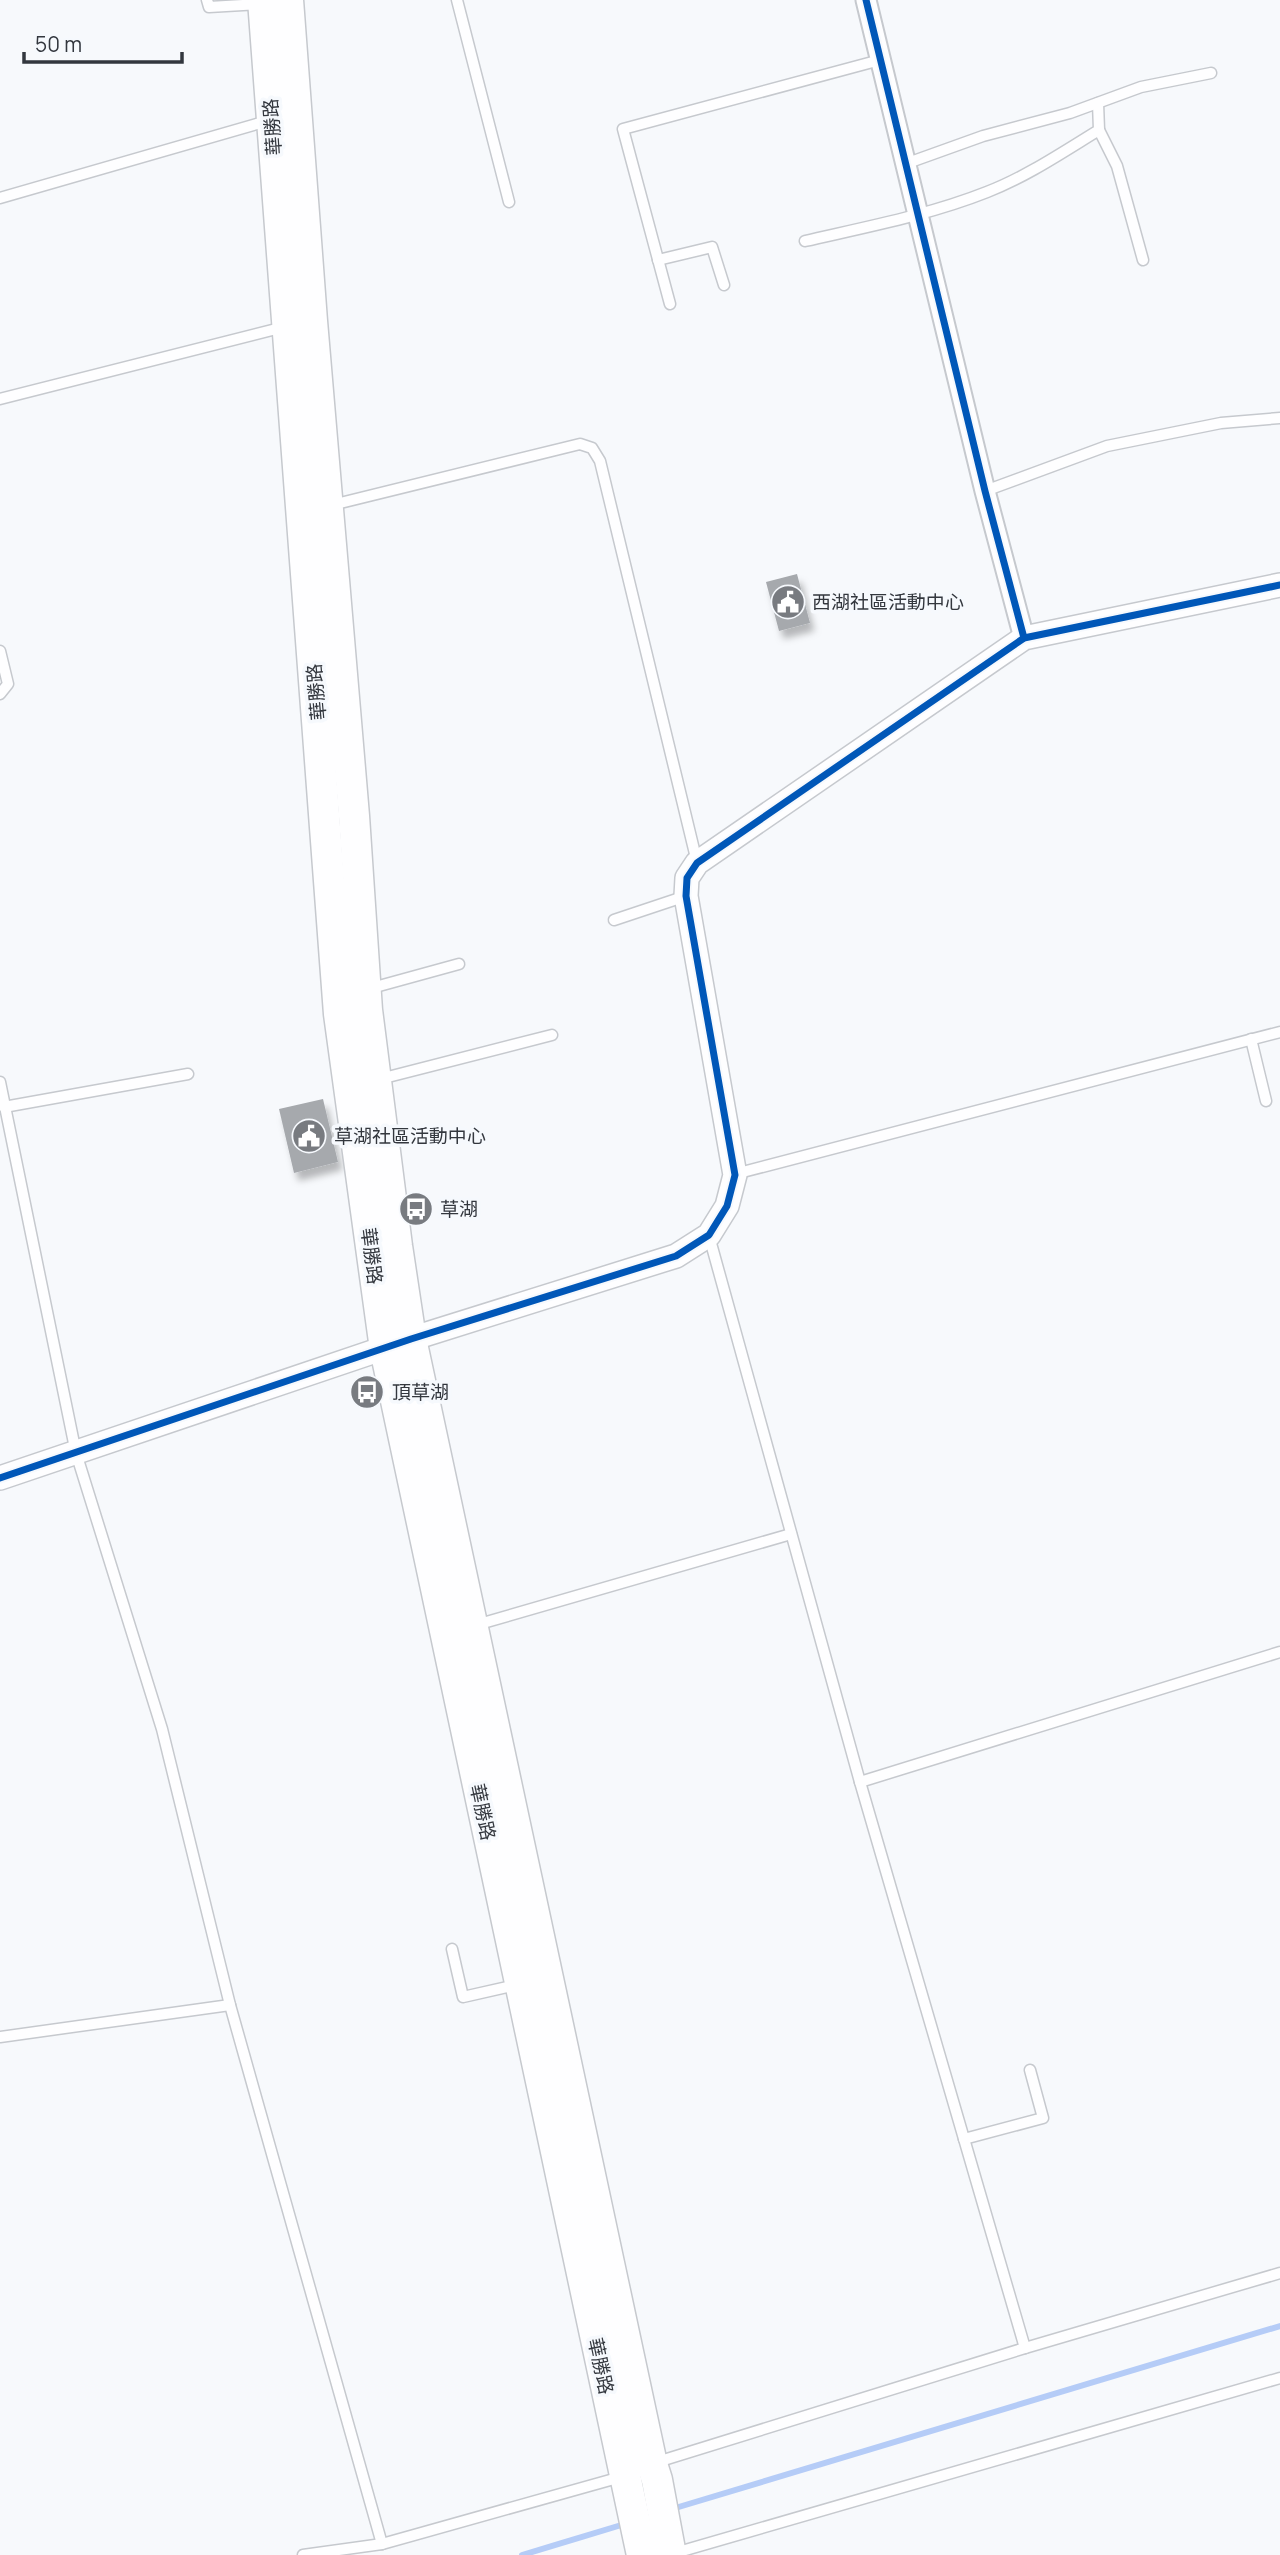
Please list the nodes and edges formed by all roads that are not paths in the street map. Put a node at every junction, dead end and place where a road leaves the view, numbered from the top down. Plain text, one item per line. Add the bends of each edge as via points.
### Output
1 (207, 0) edge
2 (457, 0) edge
3 (866, 0) edge
4 (271, 1) edge
5 (880, 60) junction
6 (1211, 74) dead end
7 (1097, 103) junction
8 (271, 120) junction
9 (1099, 130) junction
10 (905, 163) junction
11 (0, 198) edge
12 (509, 202) dead end
13 (918, 214) junction
14 (805, 241) dead end
15 (658, 260) junction
16 (1143, 260) dead end
17 (724, 285) dead end
18 (670, 304) dead end
19 (299, 324) junction
20 (0, 399) edge
21 (1280, 418) edge
22 (985, 491) junction
23 (314, 509) junction
24 (1280, 585) edge
25 (1024, 638) junction
26 (0, 651) edge
27 (0, 694) edge
28 (698, 863) junction
29 (686, 897) junction
30 (614, 920) dead end
31 (459, 964) dead end
32 (366, 990) junction
33 (1280, 1032) edge
34 (552, 1035) dead end
35 (1251, 1039) junction
36 (188, 1074) dead end
37 (375, 1080) junction
38 (0, 1082) edge
39 (1265, 1101) dead end
40 (4, 1107) junction
41 (735, 1175) junction
42 (709, 1235) junction
43 (398, 1344) junction
44 (76, 1453) junction
45 (0, 1478) edge
46 (792, 1534) junction
47 (472, 1626) junction
48 (1280, 1651) edge
49 (859, 1782) junction
50 (452, 1950) dead end
51 (520, 1984) junction
52 (230, 2005) junction
53 (0, 2037) edge
54 (1030, 2070) dead end
55 (964, 2139) junction
56 (1280, 2273) edge
57 (1025, 2348) junction
58 (1280, 2378) edge
59 (640, 2475) junction
60 (382, 2543) junction
61 (659, 2550) edge
62 (303, 2555) edge

1 - 4 lane via 209,7
2 - 12 lane
3 - 5 street
4 - 8 main road, 華勝路
4 - 19 main road, 華勝路
5 - 10 street
5 - 15 lane via 623,128
6 - 7 lane via 1141,87
7 - 9 lane
7 - 10 lane
8 - 11 lane
8 - 19 main road, 華勝路
9 - 13 lane via 988,192
9 - 16 lane via 1117,166
10 - 13 street
13 - 14 lane
13 - 22 street
15 - 17 lane via 712,247
15 - 18 lane
19 - 20 lane
19 - 23 main road, 華勝路
21 - 22 lane via 1221,423 1107,446
22 - 25 street
23 - 28 lane via 580,444 592,448 600,461
23 - 32 main road, 華勝路 via 354,816
23 - 43 main road, 華勝路 via 340,1014
24 - 25 street
25 - 28 street
26 - 27 lane via 8,684
28 - 29 street via 687,878
29 - 30 lane
29 - 41 street
31 - 32 lane
32 - 37 main road, 華勝路
33 - 35 lane
34 - 37 lane
35 - 39 lane
35 - 41 lane
36 - 40 lane
37 - 43 main road, 華勝路
38 - 40 lane
40 - 44 lane
41 - 42 street via 727,1206
42 - 43 street via 676,1256
42 - 46 lane
43 - 44 street
43 - 47 main road, 華勝路
43 - 51 main road, 華勝路
44 - 45 street
44 - 52 lane via 162,1729
46 - 47 lane
46 - 49 lane
47 - 59 main road, 華勝路
48 - 49 lane
49 - 55 lane
50 - 51 lane via 463,1997
51 - 59 main road, 華勝路
52 - 53 lane
52 - 60 lane
54 - 55 lane via 1043,2118
55 - 57 lane
56 - 57 lane
57 - 59 lane
58 - 61 lane
59 - 60 lane
59 - 61 main road
60 - 62 lane

